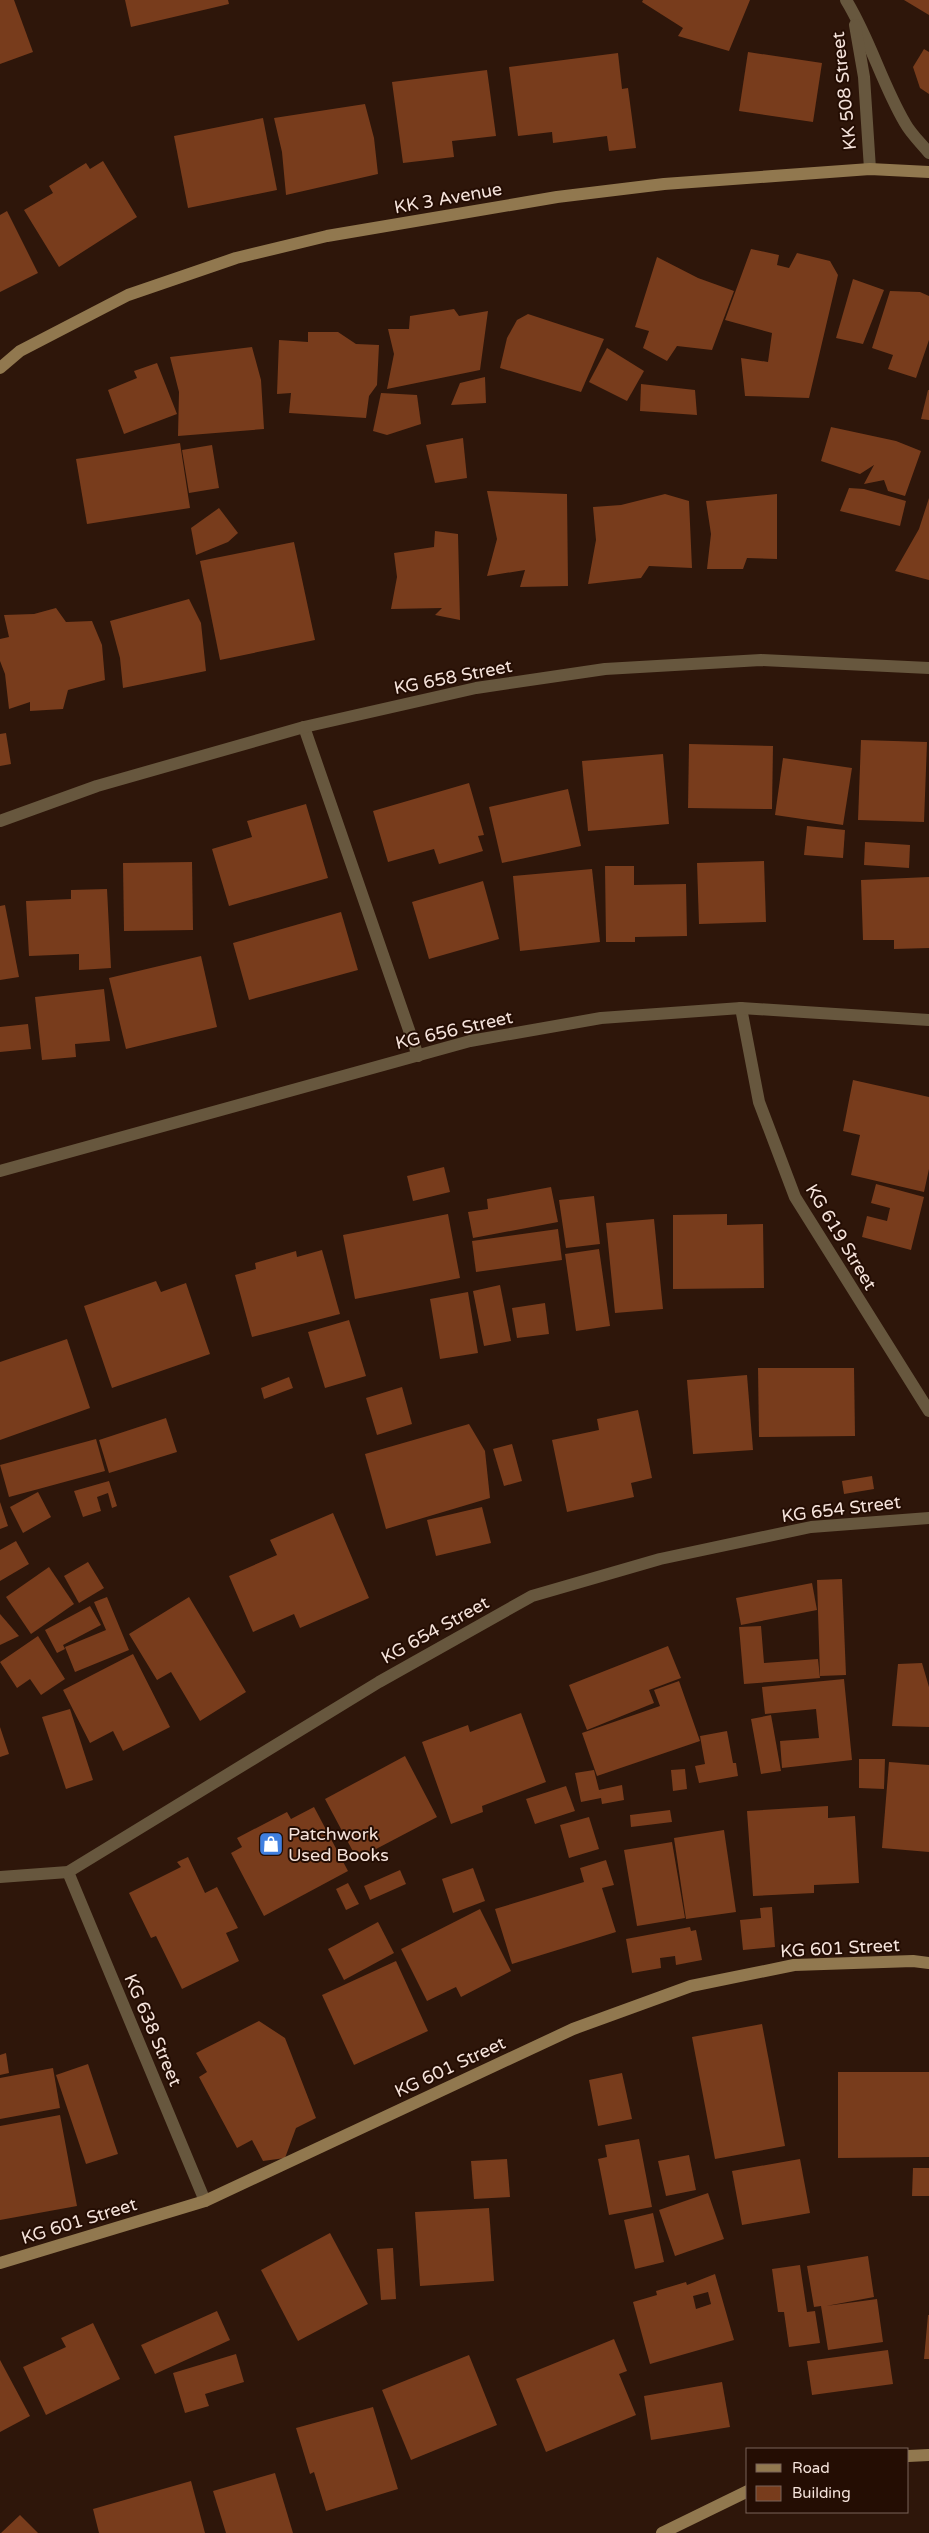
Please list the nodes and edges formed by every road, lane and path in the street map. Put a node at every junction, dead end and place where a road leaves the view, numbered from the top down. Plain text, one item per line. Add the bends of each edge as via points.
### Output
1 (849, 5) edge
2 (929, 153) edge
3 (870, 168) junction
4 (929, 172) edge
5 (0, 368) edge
6 (929, 668) edge
7 (304, 727) junction
8 (0, 821) edge
9 (741, 1008) junction
10 (929, 1020) edge
11 (418, 1056) junction
12 (0, 1171) edge
13 (929, 1411) edge
14 (929, 1518) edge
15 (68, 1872) junction
16 (0, 1877) edge
17 (929, 1963) edge
18 (206, 2201) junction
19 (0, 2263) edge
20 (929, 2455) edge
21 (909, 2456) edge
22 (746, 2492) edge
23 (662, 2533) edge

1 - 2 street, KK 508 Street via 906,125
1 - 3 street, KK 508 Street via 864,77
3 - 4 street, KK 3 Avenue
3 - 5 street, KK 3 Avenue via 664,184 557,197 327,236 236,258 128,295 20,351
6 - 7 street, KG 658 Street via 761,660 606,669 476,688
7 - 8 street, KG 658 Street via 97,786
7 - 11 street
9 - 10 street, KG 656 Street
9 - 11 street, KG 656 Street via 601,1018 470,1041
9 - 13 street, KG 619 Street via 759,1102 795,1198
11 - 12 street, KG 656 Street via 321,1080
14 - 15 street, KG 654 Street via 811,1527 660,1559 532,1596 379,1682
15 - 16 street, KG 654 Street
15 - 18 street, KG 638 Street
17 - 18 street, KG 601 Street via 794,1965 691,1986 574,2029
18 - 19 street, KG 601 Street
20 - 21 street
22 - 23 street

